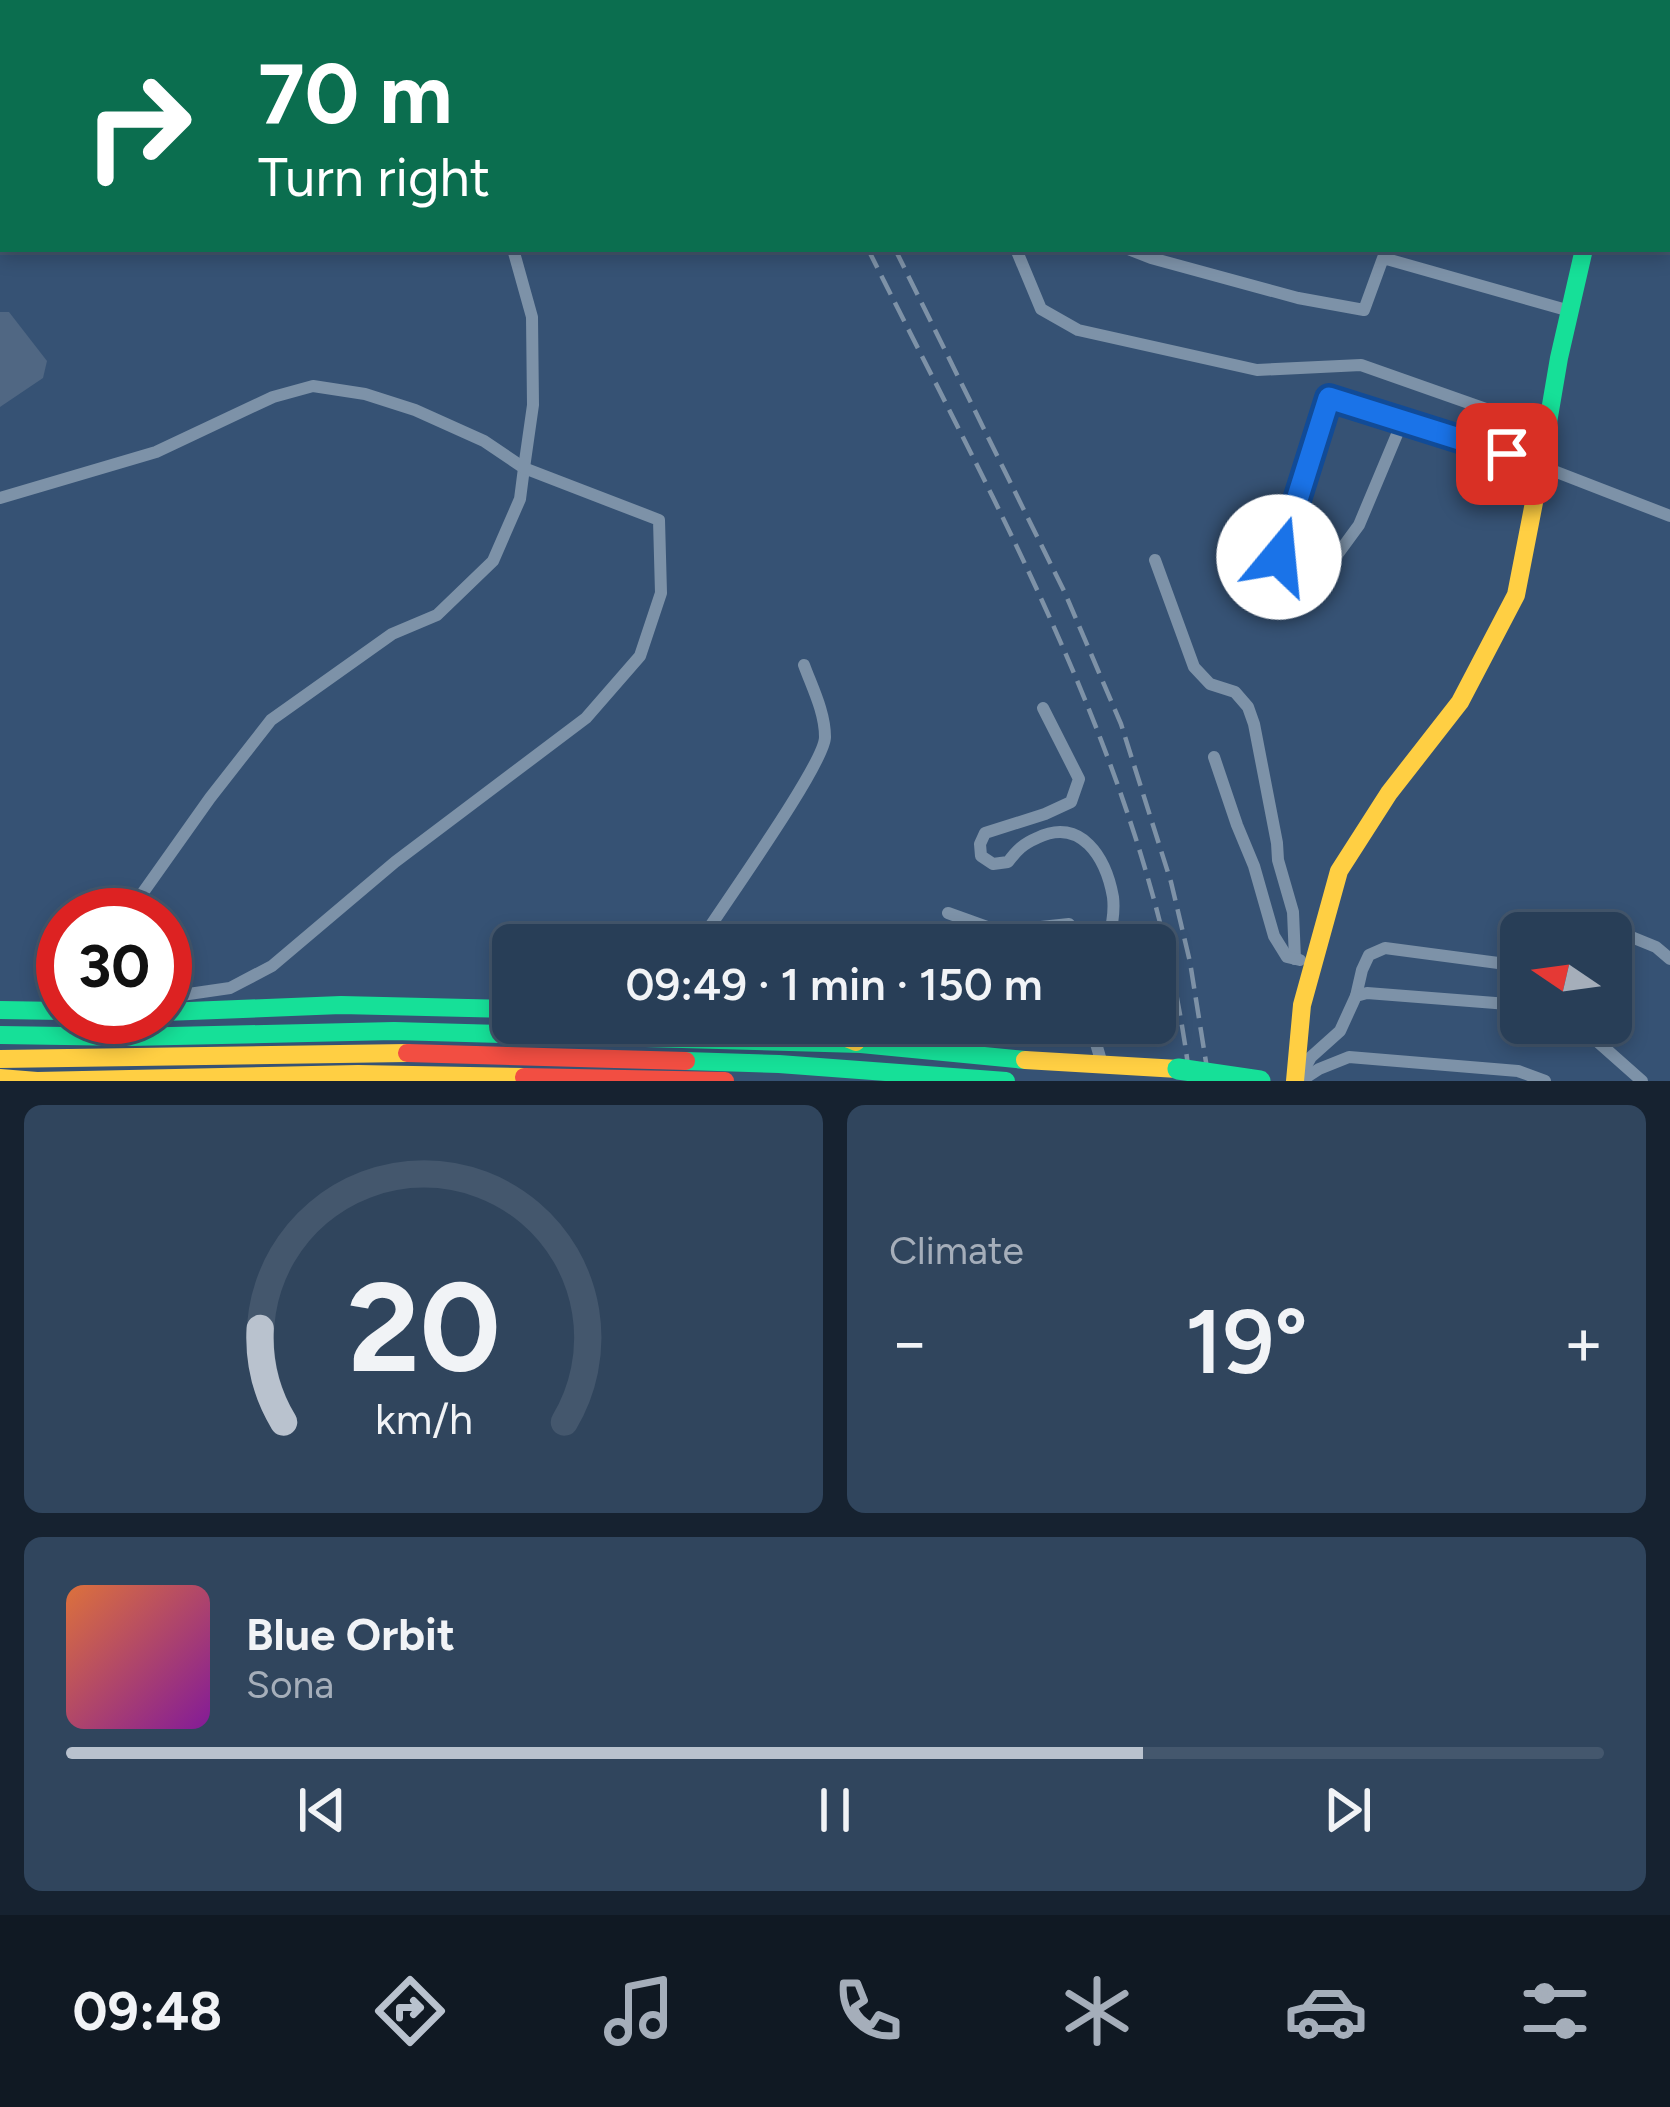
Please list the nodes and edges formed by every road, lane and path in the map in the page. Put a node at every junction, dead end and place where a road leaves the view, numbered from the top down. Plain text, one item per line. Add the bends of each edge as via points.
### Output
1 (514, 252) edge
2 (1017, 252) edge
3 (1136, 252) edge
4 (1583, 252) edge
5 (1383, 254) edge
6 (1570, 311) junction
7 (1403, 420) junction
8 (1548, 431) junction
9 (1541, 466) junction
10 (524, 468) junction
11 (0, 498) edge
12 (1670, 516) edge
13 (1155, 560) dead end
14 (1315, 585) dead end
15 (1266, 597) dead end
16 (803, 665) dead end
17 (1043, 708) dead end
18 (1214, 757) dead end
19 (147, 888) edge
20 (948, 913) dead end
21 (712, 924) edge
22 (979, 924) edge
23 (1112, 924) edge
24 (1632, 937) edge
25 (1670, 958) edge
26 (1500, 963) edge
27 (1302, 964) junction
28 (1356, 996) junction
29 (192, 998) edge
30 (1500, 1003) edge
31 (192, 1004) edge
32 (492, 1009) edge
33 (0, 1010) edge
34 (36, 1010) edge
35 (0, 1035) edge
36 (1336, 1036) junction
37 (899, 1044) edge
38 (1096, 1044) edge
39 (1600, 1044) edge
40 (861, 1045) joint
41 (896, 1047) junction
42 (1349, 1057) junction
43 (0, 1059) edge
44 (1102, 1064) junction
45 (162, 1072) edge
46 (892, 1072) junction
47 (358, 1077) edge
48 (0, 1078) edge
49 (690, 1080) edge
50 (999, 1080) edge
51 (714, 1081) edge
52 (725, 1081) edge
53 (860, 1081) edge
54 (1260, 1081) edge
55 (1298, 1081) edge
56 (1545, 1081) edge
57 (1642, 1081) edge

1 - 10 street via 532,316
2 - 8 street via 1041,309 1078,330 1257,370 1361,365
3 - 5 street via 1364,310
4 - 6 main road
5 - 6 street
6 - 8 main road
7 - 9 street
7 - 14 street via 1359,525
7 - 15 street via 1329,398
8 - 9 main road
9 - 12 street
9 - 27 main road via 1516,596 1460,702 1339,871
10 - 11 street via 415,410 314,386 156,452
10 - 19 street via 520,500 493,561 437,615 392,634 271,720
10 - 29 street via 659,520 661,592 640,656 586,718 272,966
13 - 27 street via 1194,667 1248,707
16 - 21 street via 826,742
17 - 23 street via 1078,779 1076,793 1045,814 986,833 981,856 1008,862 1021,845 1053,830 1085,839 1112,895
18 - 27 street via 1274,936
20 - 22 street
24 - 25 street
26 - 28 street via 1385,948 1369,955
27 - 55 main road
28 - 30 street
28 - 36 street
31 - 32 main road
33 - 34 main road
35 - 40 main road via 394,1031
36 - 42 street
36 - 55 street
37 - 41 lane
38 - 44 street
39 - 57 street
40 - 41 main road
41 - 44 main road
42 - 55 street
42 - 56 street via 1518,1071
43 - 45 main road
44 - 54 main road, bridge
45 - 46 main road via 392,1053
45 - 47 main road
45 - 48 main road
46 - 50 main road
46 - 53 main road
47 - 49 main road
49 - 51 main road
51 - 52 main road

